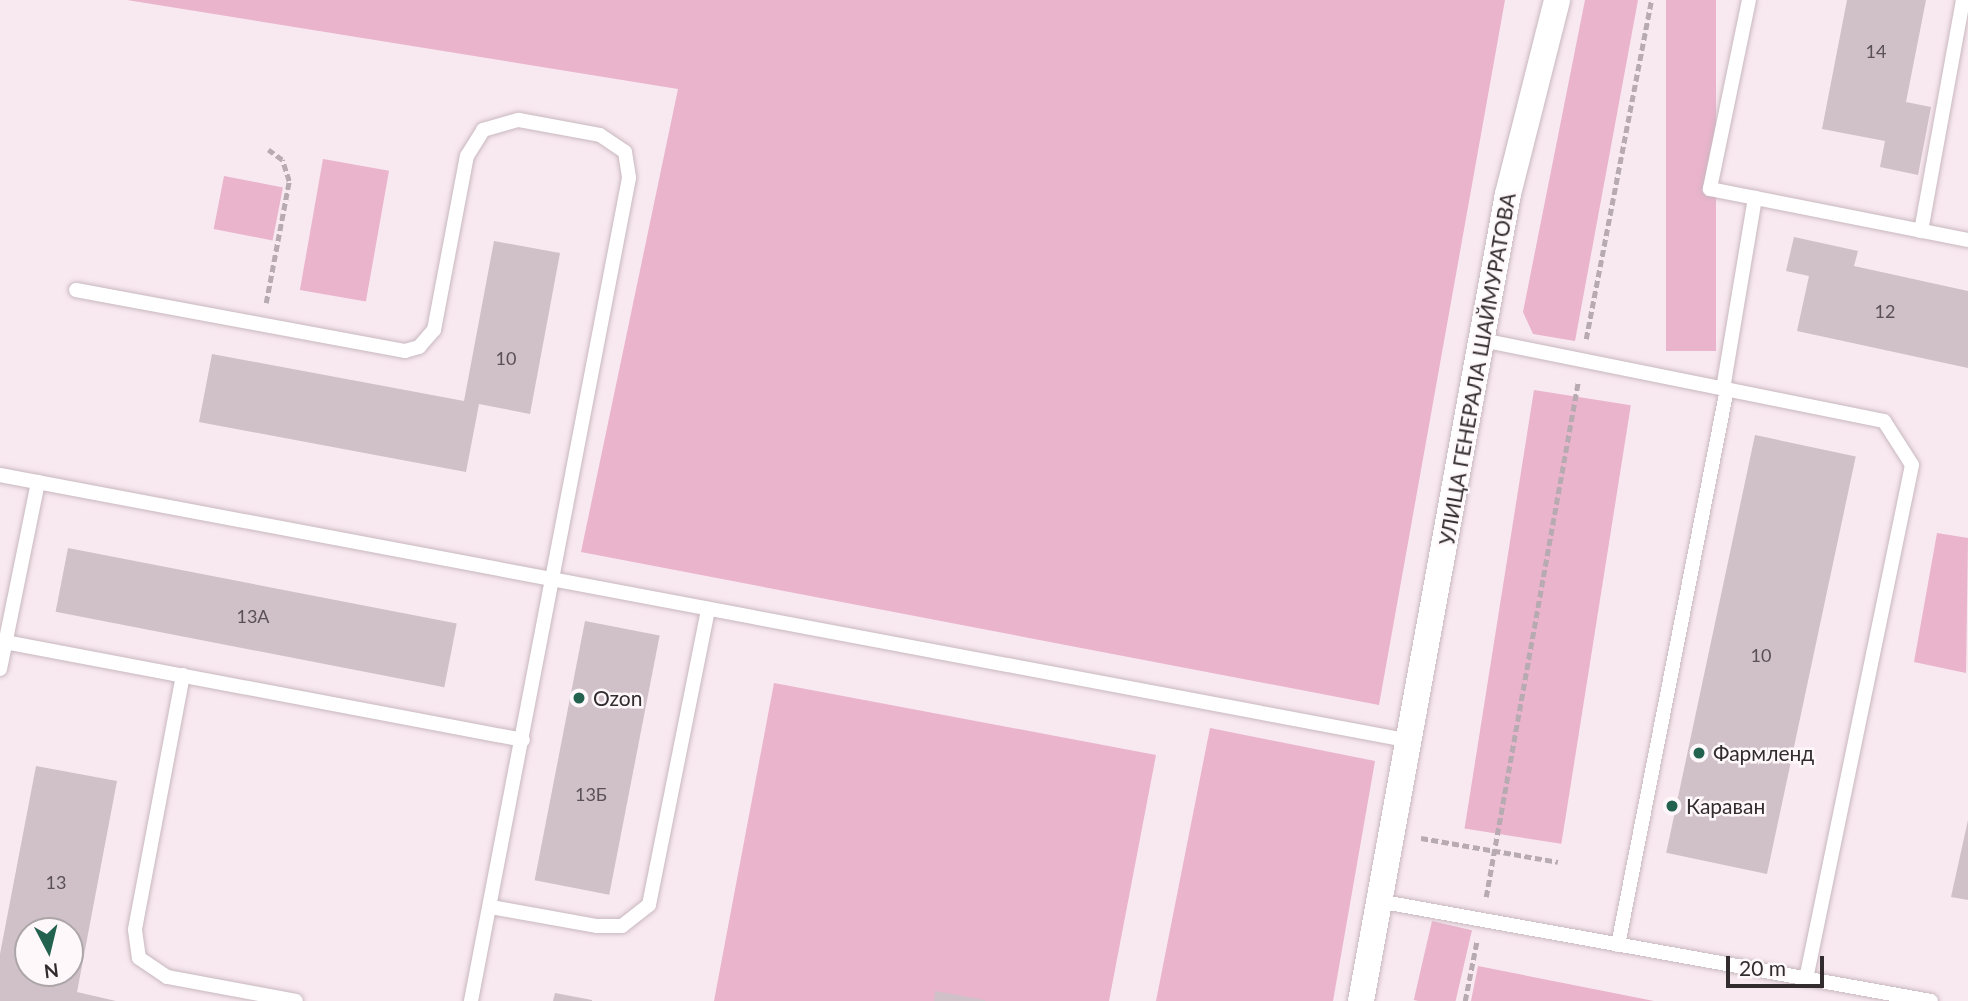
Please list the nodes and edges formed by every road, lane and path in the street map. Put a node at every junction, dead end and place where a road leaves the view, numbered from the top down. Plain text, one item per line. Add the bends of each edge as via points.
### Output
1 (1557, 0) edge
2 (1651, 0) edge
3 (1749, 0) edge
4 (1963, 0) edge
5 (268, 150) dead end
6 (1755, 198) junction
7 (1921, 231) junction
8 (1968, 240) edge
9 (76, 290) dead end
10 (262, 325) junction
11 (1482, 340) junction
12 (1581, 364) junction
13 (1725, 389) junction
14 (0, 475) edge
15 (38, 482) junction
16 (553, 580) junction
17 (708, 609) junction
18 (5, 642) junction
19 (0, 669) edge
20 (183, 676) junction
21 (523, 740) junction
22 (1410, 741) junction
23 (1392, 833) junction
24 (1497, 850) junction
25 (1558, 862) dead end
26 (1378, 901) junction
27 (491, 907) junction
28 (1482, 920) junction
29 (1618, 945) junction
30 (1806, 979) junction
31 (296, 1001) edge
32 (471, 1001) edge
33 (1360, 1001) edge
34 (1465, 1001) edge
35 (1931, 1001) edge

1 - 11 street, УЛИЦА ГЕНЕРАЛА ШАЙМУРАТОВА via 1508,194
2 - 12 path
3 - 6 lane via 1710,189
4 - 7 lane
5 - 10 path via 282,160 289,181
6 - 7 lane
6 - 13 lane
7 - 8 lane
9 - 10 lane
10 - 16 lane via 391,349 419,347 434,330 467,156 483,130 519,120 617,143 629,178
11 - 12 lane
11 - 22 street, УЛИЦА ГЕНЕРАЛА ШАЙМУРАТОВА
12 - 13 lane
12 - 24 path
13 - 29 lane
13 - 30 lane via 1884,421 1912,465
14 - 15 lane
15 - 16 lane
15 - 18 lane
16 - 17 lane
16 - 21 lane
17 - 22 lane
17 - 27 lane via 649,905 622,926 597,926
18 - 19 lane
18 - 20 lane
20 - 21 lane
20 - 31 lane via 135,930 139,958 167,977
21 - 27 lane
22 - 23 street, УЛИЦА ГЕНЕРАЛА ШАЙМУРАТОВА
23 - 24 path
23 - 26 street, УЛИЦА ГЕНЕРАЛА ШАЙМУРАТОВА
24 - 25 path
24 - 28 path
26 - 28 lane
26 - 33 street, УЛИЦА ГЕНЕРАЛА ШАЙМУРАТОВА
27 - 32 lane
28 - 29 lane
28 - 34 path
29 - 30 lane
30 - 35 lane

